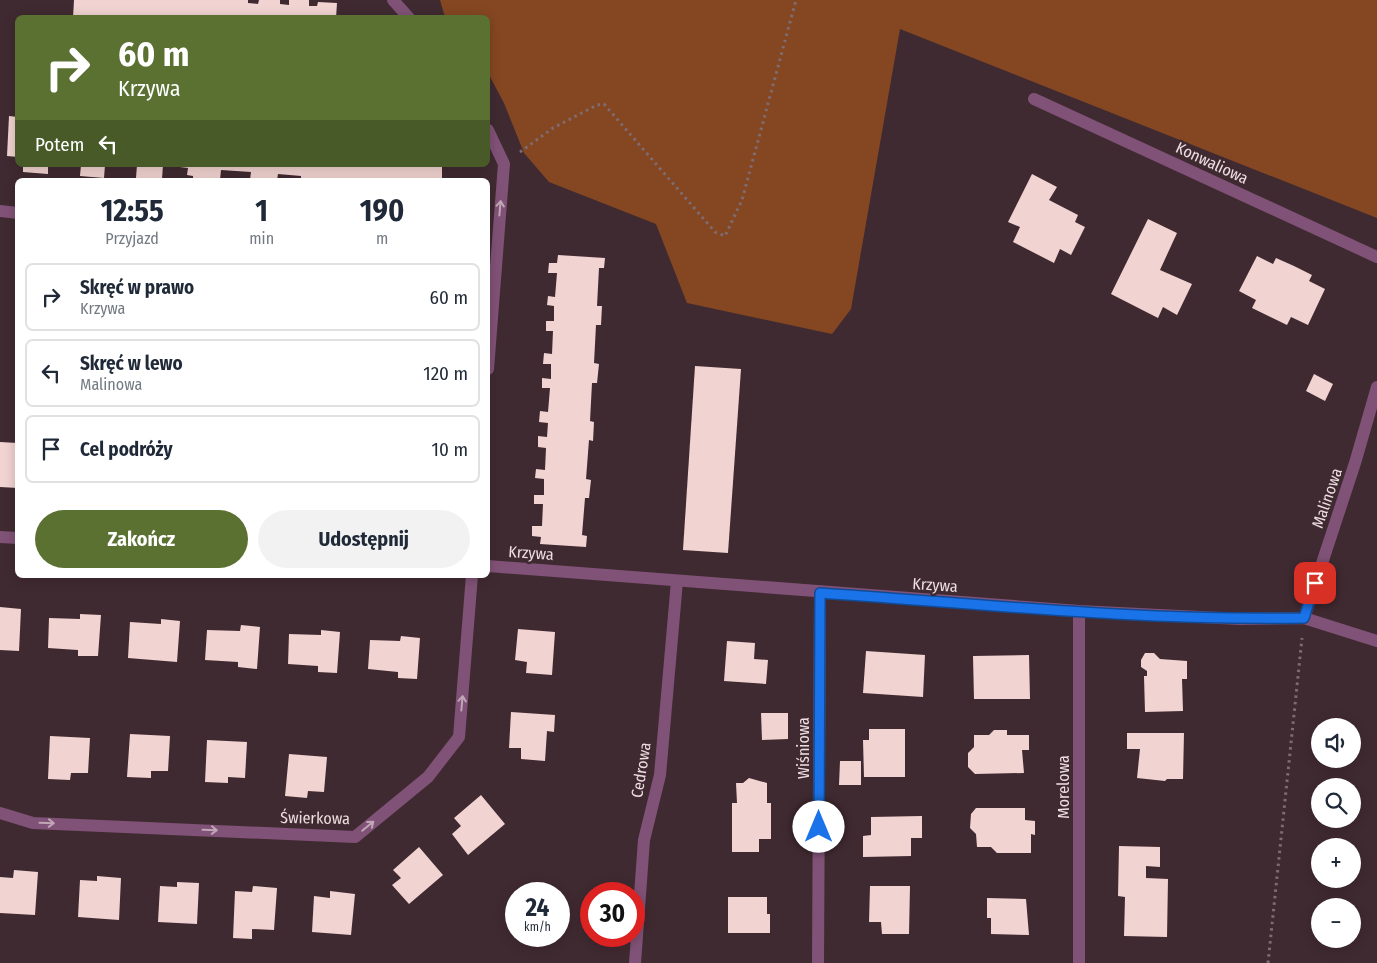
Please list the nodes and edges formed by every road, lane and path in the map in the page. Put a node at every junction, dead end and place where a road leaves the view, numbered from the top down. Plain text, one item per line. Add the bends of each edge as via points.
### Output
1 (393, 0) edge
2 (796, 0) edge
3 (406, 15) edge
4 (1034, 98) dead end
5 (490, 134) edge
6 (504, 164) junction
7 (0, 211) edge
8 (15, 213) edge
9 (492, 257) edge
10 (1377, 257) edge
11 (490, 313) edge
12 (1377, 387) edge
13 (0, 536) edge
14 (15, 538) edge
15 (490, 566) edge
16 (472, 578) edge
17 (677, 581) junction
18 (820, 593) junction
19 (1079, 611) junction
20 (1304, 618) junction
21 (1377, 641) edge
22 (0, 812) edge
23 (635, 963) edge
24 (818, 963) edge
25 (1079, 963) edge
26 (1268, 963) edge

1 - 3 street
2 - 6 path via 742,200 725,236 715,232 604,104 553,128
4 - 10 street, Konwaliowa
5 - 6 street
9 -> 6 street
7 - 8 street
9 - 11 street
12 - 20 street, Malinowa
13 - 14 street
15 - 17 street, Krzywa
22 -> 16 street, Świerkowa via 33,823 355,837 428,777 459,737
17 - 18 street, Krzywa
17 - 23 street, Cedrowa via 660,775 644,840
18 - 19 street, Krzywa
18 - 24 street, Wiśniowa
19 - 20 street, Krzywa via 1240,619
19 - 25 street, Morelowa
20 - 21 street, Krzywa
20 - 26 path

